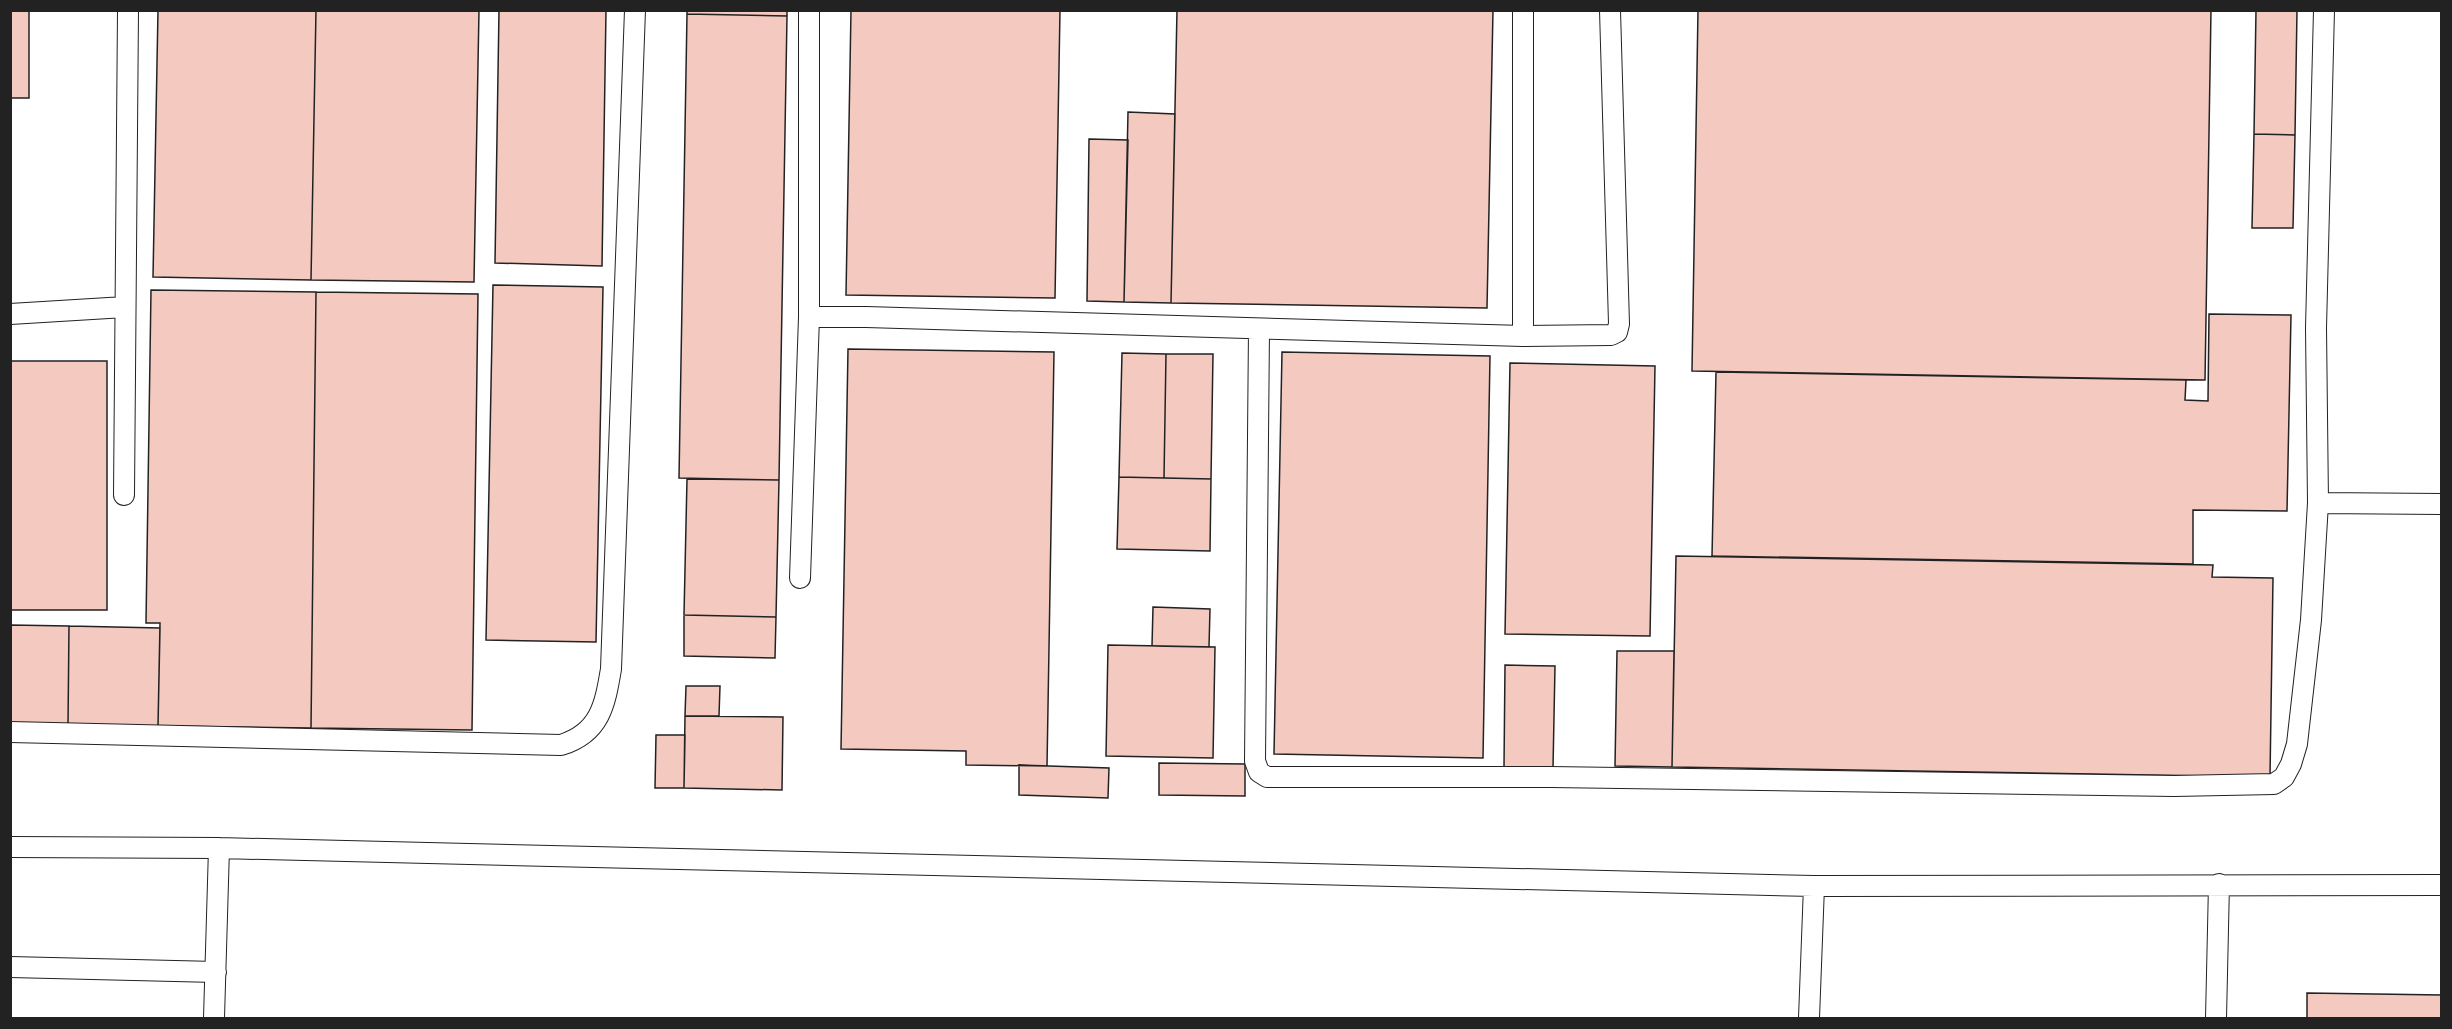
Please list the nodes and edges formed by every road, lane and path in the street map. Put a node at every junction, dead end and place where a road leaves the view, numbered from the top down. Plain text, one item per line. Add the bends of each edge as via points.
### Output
1 (128, 10) edge
2 (635, 10) edge
3 (809, 10) edge
4 (1523, 10) edge
5 (1610, 10) edge
6 (2324, 10) edge
7 (125, 307) junction
8 (10, 314) edge
9 (809, 317) junction
10 (1259, 329) junction
11 (1523, 336) junction
12 (124, 495) dead end
13 (2318, 503) junction
14 (2442, 504) edge
15 (800, 578) dead end
16 (10, 732) edge
17 (10, 847) edge
18 (219, 848) junction
19 (2219, 884) junction
20 (2442, 885) edge
21 (1814, 886) junction
22 (10, 967) edge
23 (216, 972) junction
24 (214, 1018) edge
25 (1809, 1018) edge
26 (2216, 1018) edge

1 - 7 lane
2 - 16 lane via 611,669 605,704 591,728 577,740 561,745
3 - 9 lane
4 - 11 lane
5 - 11 lane via 1617,332
6 - 13 lane via 2316,328
7 - 8 lane
7 - 12 lane
9 - 10 lane
9 - 15 lane
10 - 11 lane
10 - 13 lane via 1255,760 1259,772 1267,777 2274,784 2284,777 2297,744 2311,620
13 - 14 lane
17 - 18 lane
18 - 21 lane
18 - 23 lane
19 - 20 lane
19 - 21 lane
19 - 26 lane
21 - 25 lane
22 - 23 lane
23 - 24 lane

